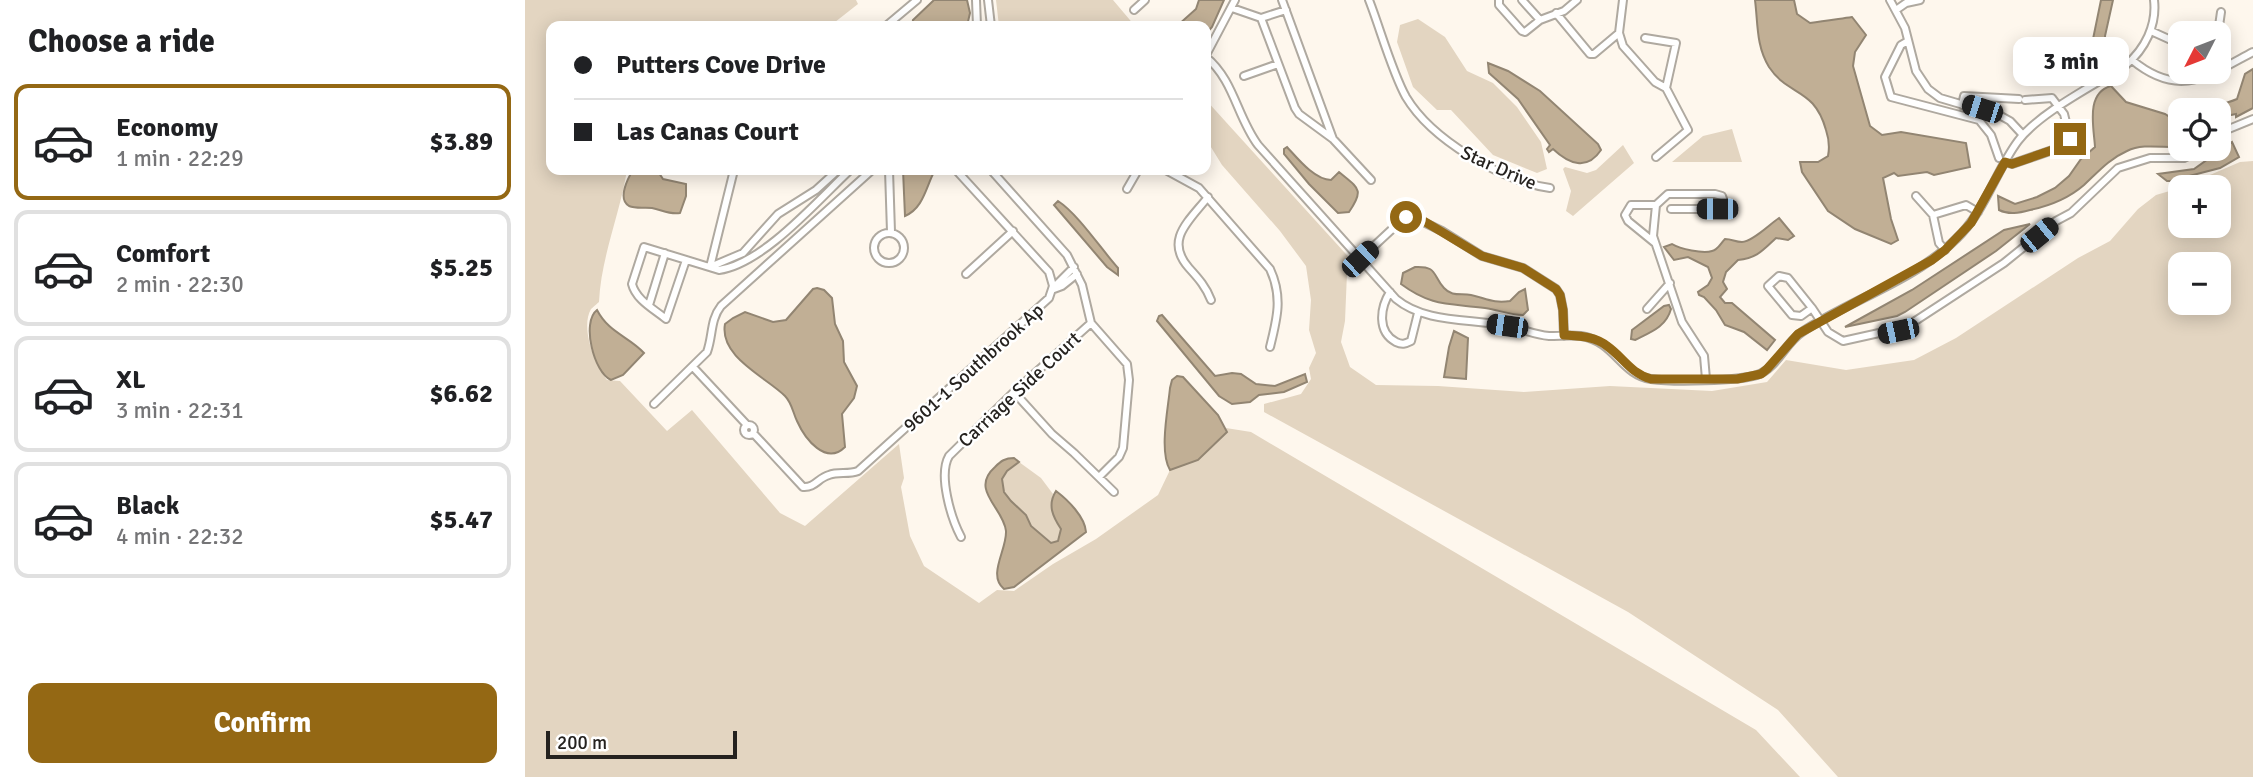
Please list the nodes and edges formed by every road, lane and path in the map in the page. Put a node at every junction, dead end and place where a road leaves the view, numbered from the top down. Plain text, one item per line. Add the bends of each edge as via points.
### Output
1 (917, 0) edge
2 (976, 0) edge
3 (988, 0) edge
4 (1145, 0) edge
5 (1235, 0) edge
6 (1282, 0) edge
7 (1369, 0) edge
8 (1499, 0) edge
9 (1522, 0) edge
10 (1577, 0) edge
11 (1623, 0) edge
12 (1890, 0) edge
13 (1920, 0) edge
14 (2154, 0) edge
15 (1232, 8) junction
16 (1134, 10) dead end
17 (1286, 10) junction
18 (1896, 10) junction
19 (2221, 12) dead end
20 (1556, 13) junction
21 (1261, 18) junction
22 (1540, 20) junction
23 (892, 21) edge
24 (977, 21) edge
25 (990, 21) edge
26 (2220, 21) edge
27 (2151, 31) junction
28 (1619, 33) junction
29 (1645, 38) dead end
30 (2168, 39) edge
31 (1908, 41) junction
32 (1211, 47) edge
33 (2253, 52) edge
34 (2131, 60) junction
35 (1211, 61) edge
36 (1278, 64) junction
37 (2231, 65) edge
38 (1244, 76) dead end
39 (2168, 78) edge
40 (1666, 88) junction
41 (1963, 103) junction
42 (2060, 107) junction
43 (1960, 114) junction
44 (2253, 119) edge
45 (2231, 128) edge
46 (2023, 135) junction
47 (1333, 139) junction
48 (1656, 157) dead end
49 (2168, 158) edge
50 (2002, 160) junction
51 (733, 175) edge
52 (832, 175) edge
53 (845, 175) edge
54 (866, 175) edge
55 (889, 175) edge
56 (961, 175) edge
57 (996, 175) edge
58 (1135, 175) edge
59 (1176, 175) edge
60 (1371, 180) dead end
61 (1549, 188) dead end
62 (1127, 189) dead end
63 (1916, 195) dead end
64 (1207, 197) junction
65 (1656, 205) junction
66 (1671, 209) dead end
67 (1978, 212) junction
68 (1933, 215) junction
69 (764, 231) junction
70 (1013, 231) junction
71 (891, 232) junction
72 (773, 241) junction
73 (1655, 243) junction
74 (1945, 250) junction
75 (666, 253) junction
76 (1360, 259) junction
77 (686, 260) junction
78 (710, 267) junction
79 (1076, 271) junction
80 (966, 274) dead end
81 (1670, 283) junction
82 (1052, 290) junction
83 (1390, 292) junction
84 (1211, 300) dead end
85 (649, 305) junction
86 (1812, 308) junction
87 (1647, 309) dead end
88 (1418, 313) junction
89 (1821, 321) junction
90 (1091, 323) junction
91 (1564, 335) junction
92 (1270, 347) dead end
93 (693, 367) junction
94 (1706, 379) junction
95 (1014, 392) junction
96 (654, 404) dead end
97 (1099, 477) junction
98 (1114, 492) dead end
99 (961, 537) dead end

1 - 23 street
2 - 24 street
3 - 25 street
4 - 16 street
5 - 15 street
6 - 17 street
7 - 61 street, Star Drive via 1406,96 1445,140 1526,183
8 - 22 street via 1521,31
9 - 22 street
10 - 20 street
11 - 28 street
12 - 18 street
13 - 18 street
14 - 27 street
15 - 21 street
15 - 32 street
17 - 21 street
17 - 47 street
18 - 31 street
19 - 26 street
20 - 22 street
20 - 28 street via 1590,54
21 - 36 street
27 - 30 street
27 - 34 street
28 - 40 street via 1627,52
29 - 40 street via 1676,43
31 - 41 street via 1924,84 1940,98
31 - 43 street via 1885,77 1891,97
33 - 37 street
34 - 39 street via 2151,74
34 - 42 street
35 - 76 street via 1225,78 1258,145
36 - 38 street
36 - 47 street via 1299,114
40 - 48 street via 1688,130
41 - 42 street via 1964,96 2053,98
41 - 43 street
41 - 46 street via 2001,116
42 - 46 street
42 - 50 street via 2070,139 2067,145 2012,164
43 - 50 street via 1986,126
44 - 45 street
46 - 50 street
47 - 60 street
49 - 89 street via 2150,158 2118,168 2071,214 1906,327 1843,341 1832,336
50 - 67 street
51 - 78 street
52 - 69 street via 778,214
53 - 72 street
54 - 93 street via 720,306 707,352
55 - 71 street
56 - 70 street, 9601-1 Southbrook Ap
57 - 79 street
58 - 62 street
59 - 64 street
63 - 68 street
64 - 84 street via 1180,233 1177,247
64 - 92 street via 1274,277 1279,305
65 - 66 street via 1668,194 1715,194 1724,202 1717,209
65 - 73 street
65 - 73 street via 1631,205 1625,215
67 - 68 street via 1966,205
67 - 74 street
68 - 74 street
69 - 72 street
69 - 78 street via 737,257
70 - 80 street
70 - 82 street, 9601-1 Southbrook Ap via 1049,272
71 - 71 street via 899,236 904,250 900,258 887,263 878,258 874,243
72 - 78 street via 738,265 719,270
73 - 81 street
74 - 89 street
75 - 77 street
75 - 85 street
75 - 85 street via 644,247 632,284
76 - 83 street
76 - 91 street via 1403,219 1413,217 1482,256 1523,268 1556,289
77 - 78 street
77 - 85 street via 666,319
79 - 82 street
79 - 90 street
81 - 87 street
81 - 94 street via 1682,322 1704,356
82 - 93 street, 9601-1 Southbrook Ap via 1041,306 858,471 830,474 812,486 803,487 753,433 745,433 747,425
83 - 88 street
83 - 88 street via 1383,307 1382,327 1387,337 1398,344 1411,341
86 - 86 street via 1788,278 1779,276 1768,286 1792,316
86 - 89 street
88 - 91 street via 1540,335
89 - 94 street via 1793,338 1761,374
90 - 95 street, Carriage Side Court
90 - 97 street via 1129,371 1123,448
91 - 94 street via 1608,346 1633,372 1647,378
93 - 96 street
95 - 97 street
95 - 99 street, Carriage Side Court via 946,461 950,512
97 - 98 street

